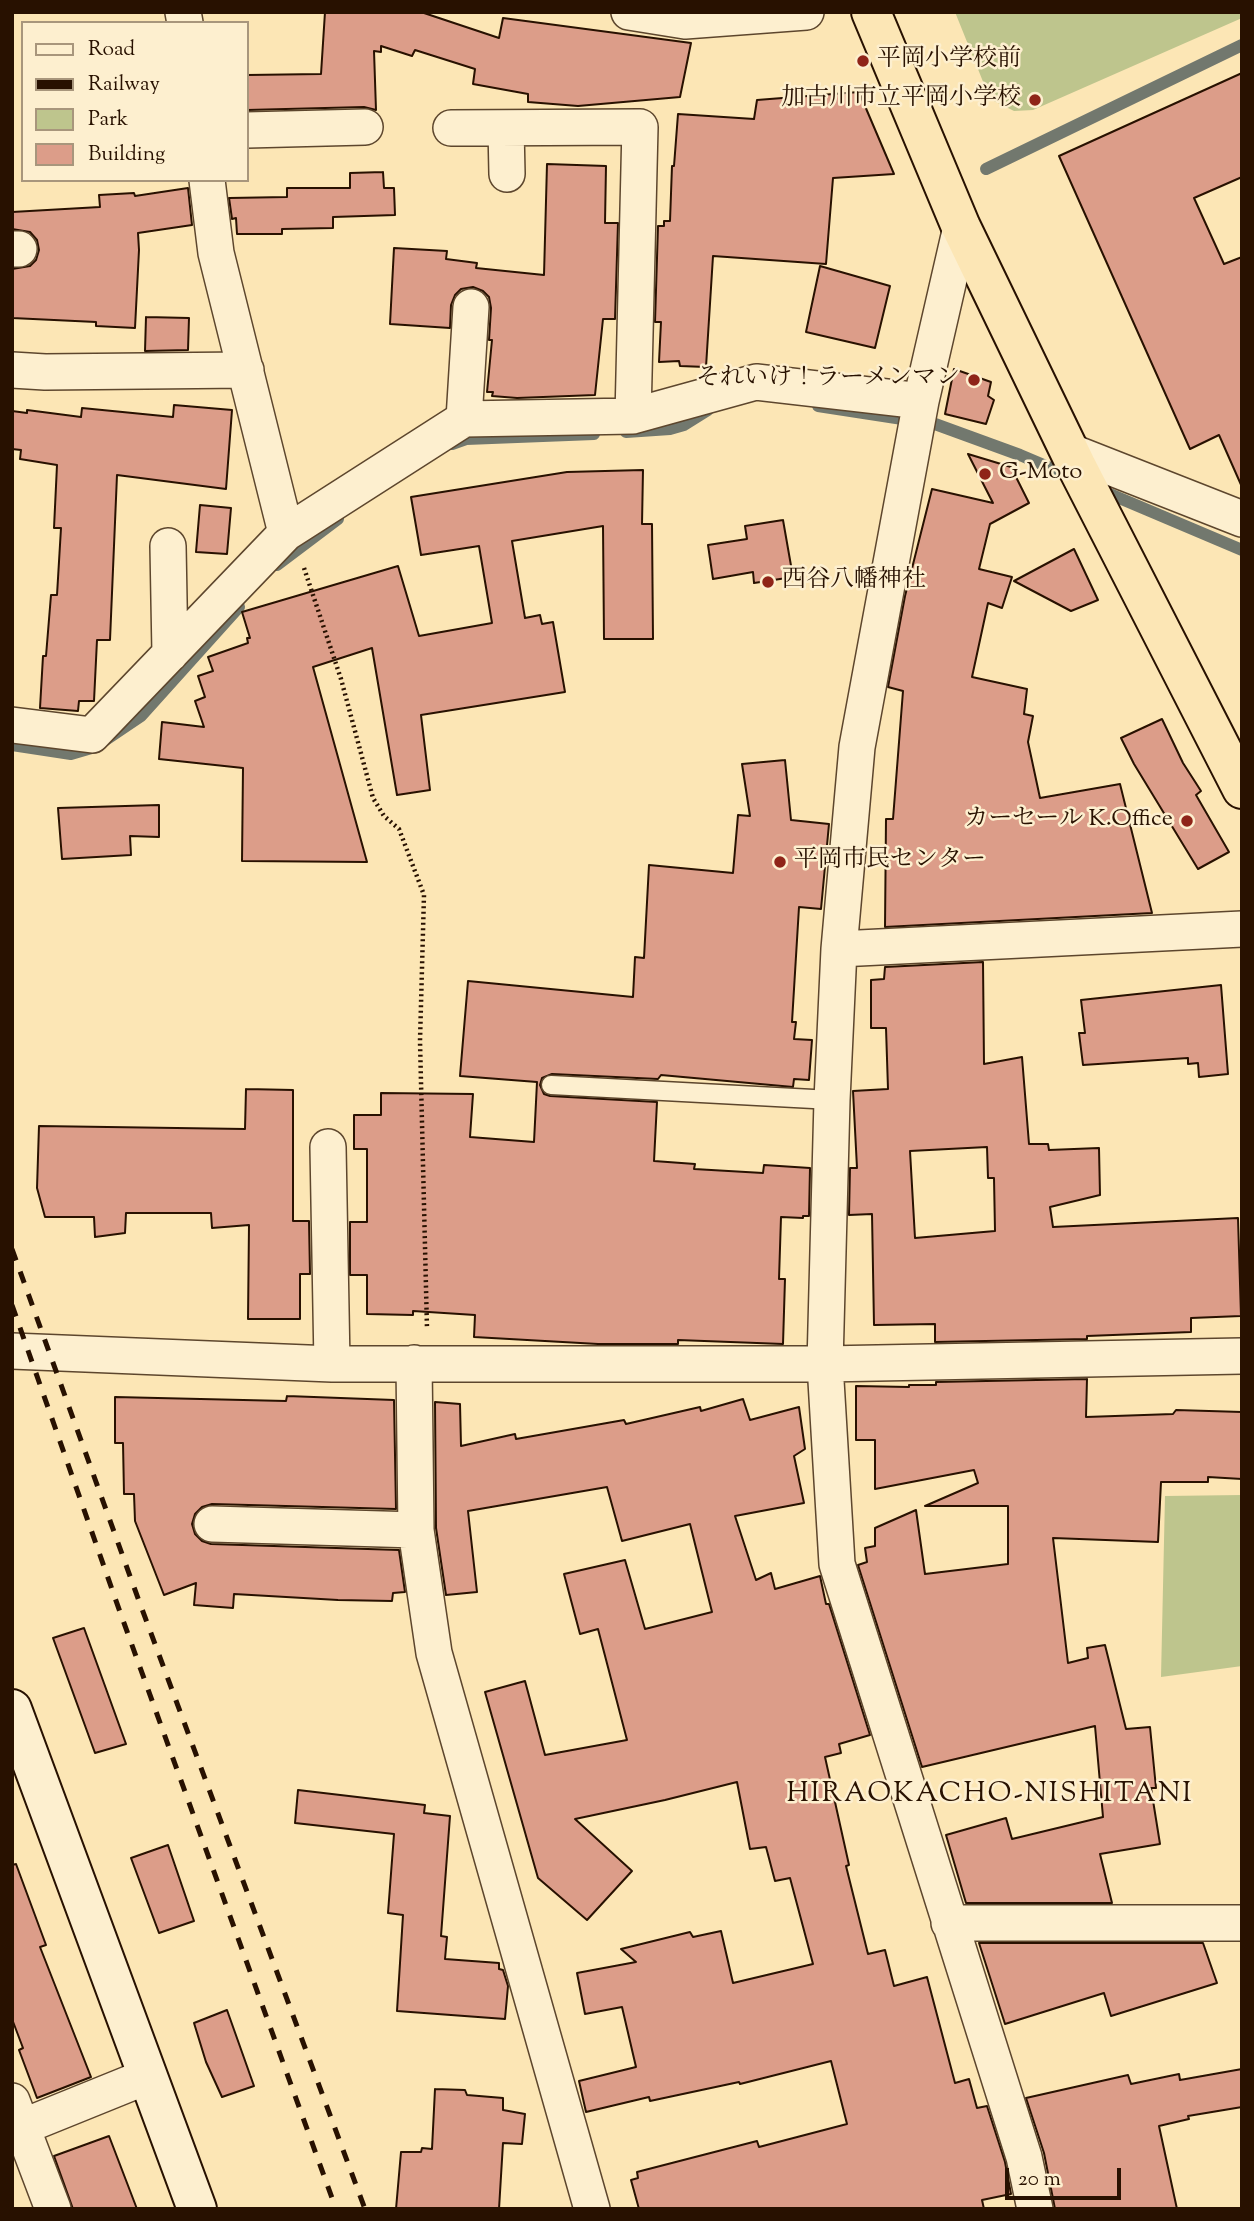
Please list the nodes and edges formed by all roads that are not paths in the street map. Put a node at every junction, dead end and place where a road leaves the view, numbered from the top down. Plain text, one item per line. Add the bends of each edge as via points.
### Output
1 (629, 12) edge
2 (806, 12) edge
3 (871, 12) edge
4 (365, 127) dead end
5 (451, 128) dead end
6 (506, 128) junction
7 (248, 130) edge
8 (507, 174) dead end
9 (206, 182) edge
10 (961, 227) junction
11 (471, 307) dead end
12 (12, 370) edge
13 (246, 370) junction
14 (918, 414) junction
15 (634, 416) junction
16 (464, 419) junction
17 (1080, 473) junction
18 (1242, 519) edge
19 (286, 533) junction
20 (168, 546) dead end
21 (170, 654) junction
22 (12, 726) edge
23 (1242, 789) edge
24 (1242, 929) edge
25 (839, 949) junction
26 (551, 1085) dead end
27 (832, 1100) junction
28 (328, 1147) dead end
29 (12, 1351) edge
30 (1242, 1356) edge
31 (332, 1364) junction
32 (421, 1364) junction
33 (825, 1364) junction
34 (212, 1524) dead end
35 (416, 1530) junction
36 (12, 1709) edge
37 (949, 1923) junction
38 (1242, 1923) edge
39 (148, 2076) junction
40 (17, 2114) edge
41 (53, 2209) edge
42 (198, 2209) edge
43 (592, 2209) edge
44 (1035, 2209) edge

1 - 2 street via 685,21
3 - 10 highway
4 - 7 street
5 - 6 street
6 - 8 street
6 - 15 street via 640,127
9 - 13 street via 216,253
10 - 14 street
10 - 17 highway
11 - 16 street
12 - 13 street
13 - 19 street
14 - 15 street via 756,382
14 - 25 street via 857,747
15 - 16 street
16 - 19 street
17 - 18 street
17 - 23 highway
19 - 21 street
20 - 21 street
21 - 22 street via 92,735
24 - 25 street
25 - 27 street
26 - 27 lane
27 - 33 street
28 - 31 street
29 - 31 street
30 - 33 street
31 - 32 street
32 - 33 street
32 - 35 street
33 - 37 street via 837,1564
34 - 35 street
35 - 43 street via 434,1653
36 - 39 street
37 - 38 street
37 - 44 street via 1024,2157
39 - 40 street
39 - 42 street
40 - 41 street

